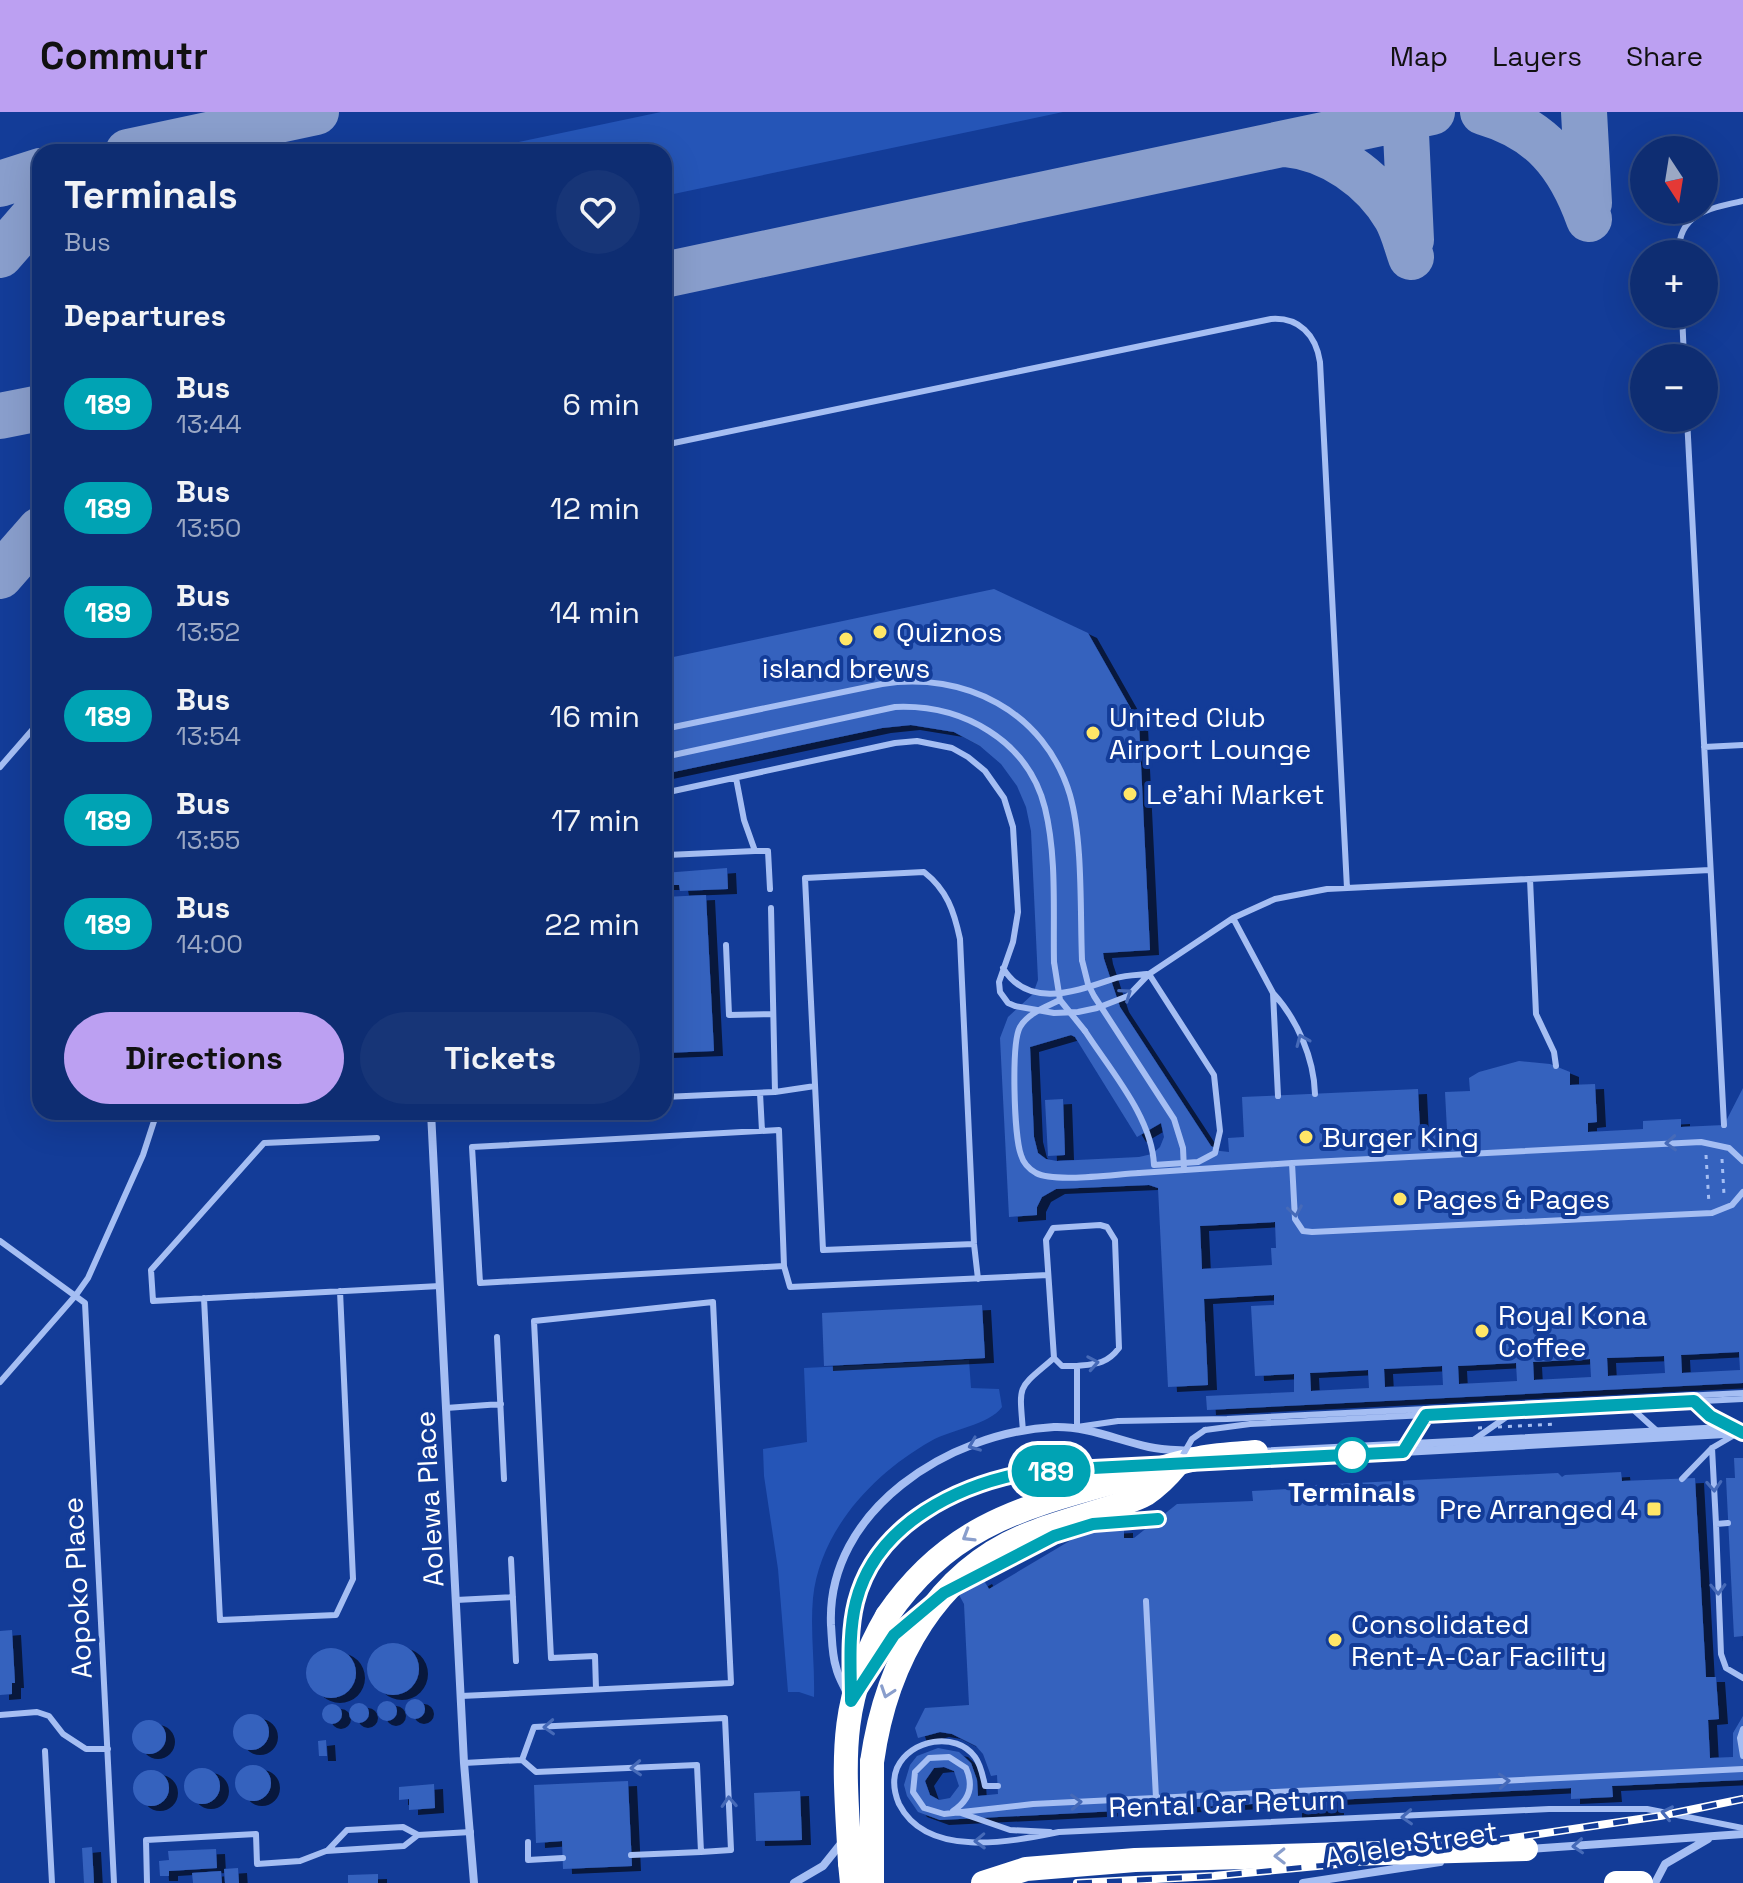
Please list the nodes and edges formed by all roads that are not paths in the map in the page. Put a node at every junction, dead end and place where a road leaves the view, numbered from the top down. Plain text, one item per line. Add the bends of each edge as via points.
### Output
1 (1743, 201) edge
2 (1679, 240) edge
3 (1688, 432) edge
4 (672, 443) edge
5 (672, 727) edge
6 (32, 733) edge
7 (1743, 745) edge
8 (1704, 747) junction
9 (672, 755) edge
10 (0, 767) edge
11 (736, 778) junction
12 (672, 791) edge
13 (755, 851) junction
14 (672, 855) edge
15 (1710, 870) junction
16 (1530, 879) junction
17 (1347, 888) junction
18 (770, 889) dead end
19 (771, 908) dead end
20 (1233, 918) junction
21 (726, 945) dead end
22 (1003, 968) junction
23 (1149, 974) junction
24 (1273, 993) junction
25 (1060, 1000) junction
26 (773, 1014) junction
27 (1556, 1066) dead end
28 (815, 1086) junction
29 (775, 1092) junction
30 (760, 1093) junction
31 (1315, 1094) dead end
32 (1278, 1096) dead end
33 (672, 1097) edge
34 (154, 1120) edge
35 (431, 1120) edge
36 (1724, 1125) dead end
37 (762, 1131) junction
38 (377, 1138) dead end
39 (1743, 1161) edge
40 (1292, 1163) junction
41 (1184, 1170) junction
42 (1743, 1192) edge
43 (0, 1241) edge
44 (974, 1244) junction
45 (784, 1266) junction
46 (1048, 1275) junction
47 (978, 1279) junction
48 (440, 1286) junction
49 (340, 1291) junction
50 (76, 1295) junction
51 (204, 1298) junction
52 (497, 1337) dead end
53 (1054, 1358) junction
54 (1077, 1366) junction
55 (0, 1382) edge
56 (1743, 1396) edge
57 (1622, 1399) junction
58 (1694, 1401) junction
59 (501, 1404) junction
60 (1525, 1404) junction
61 (446, 1408) junction
62 (1426, 1415) junction
63 (1077, 1427) junction
64 (1023, 1431) junction
65 (1657, 1431) junction
66 (1743, 1431) edge
67 (1472, 1441) junction
68 (1712, 1448) junction
69 (1256, 1452) junction
70 (1403, 1452) junction
71 (1177, 1465) junction
72 (504, 1479) dead end
73 (1682, 1479) dead end
74 (1158, 1519) dead end
75 (1728, 1523) dead end
76 (1716, 1524) junction
77 (1080, 1528) dead end
78 (1054, 1536) dead end
79 (511, 1559) dead end
80 (985, 1572) dead end
81 (971, 1579) dead end
82 (513, 1597) junction
83 (456, 1600) junction
84 (1146, 1601) dead end
85 (516, 1661) dead end
86 (1743, 1678) edge
87 (596, 1689) junction
88 (461, 1696) junction
89 (851, 1701) junction
90 (0, 1715) edge
91 (1743, 1729) edge
92 (108, 1749) junction
93 (45, 1751) dead end
94 (1743, 1756) edge
95 (522, 1760) junction
96 (464, 1763) junction
97 (1743, 1769) edge
98 (998, 1786) dead end
99 (1156, 1798) junction
100 (857, 1807) junction
101 (953, 1811) junction
102 (1743, 1828) edge
103 (471, 1832) junction
104 (1059, 1832) junction
105 (1743, 1834) edge
106 (418, 1835) junction
107 (1712, 1836) junction
108 (528, 1842) dead end
109 (1526, 1849) junction
110 (326, 1851) junction
111 (701, 1852) junction
112 (631, 1855) dead end
113 (563, 1858) dead end
114 (52, 1883) edge
115 (114, 1883) edge
116 (147, 1883) edge
117 (474, 1883) edge
118 (794, 1883) edge
119 (852, 1883) edge
120 (861, 1883) edge
121 (872, 1883) edge
122 (983, 1883) edge
123 (1303, 1883) edge
124 (1616, 1883) edge
125 (1641, 1883) edge
126 (1655, 1883) edge

1 - 2 lane via 1709,208 1690,221
3 - 8 lane
4 - 17 lane via 1271,319 1297,324 1313,339 1320,362
5 - 41 lane, bridge via 910,680 954,684 995,701 1020,720 1041,742 1070,795 1088,984 1174,1119
6 - 10 lane
7 - 8 lane
8 - 15 lane
9 - 25 lane, bridge via 895,707 933,709 982,725 1012,748 1042,796 1050,840
11 - 12 lane
11 - 13 lane
11 - 22 lane via 917,741 968,757 997,785 1013,827 1017,923
13 - 14 lane
13 - 18 lane via 768,851
15 - 16 lane
15 - 36 lane
16 - 17 lane
16 - 27 lane via 1536,1014
17 - 20 lane via 1288,896
19 - 26 lane
20 - 23 lane
20 - 24 lane
21 - 26 lane via 729,1015
22 - 23 lane via 1018,986 1055,994
22 -> 23 lane via 1000,992 1008,1003 1054,1013 1122,999
23 - 25 lane, bridge via 1214,1075 1220,1141 1206,1160 1154,1165 1148,1130
31 -> 24 lane via 1308,1055 1287,1007
24 - 32 lane
25 - 41 lane, bridge via 1024,1021 1015,1043 1018,1143 1026,1165 1054,1177
26 - 29 lane
28 - 29 lane
28 - 44 lane via 823,1250
28 - 44 lane via 805,878 924,872 950,901 960,939
29 - 30 lane
30 - 33 lane
30 - 37 lane
34 - 50 lane via 107,1237
35 - 48 street, Aolewa Place
37 - 45 lane via 779,1130
37 - 45 lane via 472,1147 480,1283
38 - 51 lane via 264,1143 151,1270 153,1301
39 -> 40 lane via 1729,1148 1701,1142
40 - 41 lane
40 -> 42 lane via 1295,1219 1303,1231 1312,1232 1712,1213 1732,1205
43 - 50 lane
44 - 47 lane
45 - 47 lane via 790,1287
46 - 47 lane
46 - 53 lane
54 -> 46 lane via 1100,1364 1119,1348 1113,1233 1100,1225 1053,1228 1046,1240
48 - 49 lane
48 - 61 street, Aolewa Place
49 - 51 lane
49 - 51 lane via 353,1579 336,1615 220,1620
50 - 55 lane
50 - 92 lane, Aopoko Place via 85,1303
52 - 59 lane
53 - 54 lane via 1062,1366
53 - 64 lane via 1022,1386
54 - 63 lane
56 - 57 lane
56 - 58 lane, bridge
57 - 60 lane
57 - 65 lane
58 - 62 lane, bridge
58 - 66 lane, bridge via 1710,1416
59 - 61 lane
59 - 72 lane
60 - 63 lane
60 - 67 lane
61 - 83 street, Aolewa Place
62 - 70 lane, bridge
62 - 71 lane, bridge via 1214,1428 1198,1432
63 - 64 street
63 - 69 street via 1153,1448
64 -> 89 street via 989,1439 933,1464 883,1501 855,1536 835,1578 831,1617 835,1667
65 - 66 street
65 - 67 street
66 - 68 lane
66 - 70 street, bridge
67 - 69 street
68 - 73 lane
68 -> 76 lane
69 -> 119 highway, bridge via 1198,1458 1038,1503 960,1540 922,1572 869,1647 853,1691 845,1762
70 - 71 street
71 - 89 street, bridge via 1006,1476 952,1496 917,1517 876,1558 855,1603
71 -> 121 highway, bridge via 1143,1496 1002,1547 955,1583 913,1632 876,1731
74 - 77 lane
75 - 76 lane
76 -> 86 lane via 1721,1654 1726,1668
78 - 80 lane
79 - 82 lane
81 - 89 lane via 944,1593 894,1635
82 - 83 lane
82 - 85 lane
83 - 88 street, Aolewa Place
84 - 99 lane
87 - 87 lane via 595,1656 551,1658 534,1321 713,1302 731,1683
87 - 88 lane
88 - 96 street, Aolewa Place
89 - 100 street
90 - 92 lane via 37,1712 49,1716 63,1734 86,1749
91 - 94 lane
92 - 115 lane, Aopoko Place
93 - 114 lane
95 - 96 lane
111 -> 95 lane via 697,1765 536,1772
111 -> 95 lane via 731,1850 725,1718 534,1727
96 - 103 street, Aolewa Place
99 -> 97 lane
104 -> 98 lane, Rental Car Return via 1027,1839 941,1838 901,1808 894,1785 897,1769 913,1749 948,1741 976,1758 985,1786
101 -> 99 lane
100 - 118 street via 837,1850 823,1866
100 - 120 street
101 - 101 lane via 968,1797 966,1768 949,1757 929,1758 912,1782 917,1801 933,1813
101 - 104 lane via 1010,1830
102 -> 104 lane, Rental Car Return via 1647,1809 1549,1809
103 - 106 lane
103 - 117 street, Aolewa Place
105 - 107 street, Aolele Street
106 - 110 lane via 404,1846
106 - 110 lane via 403,1827 347,1830
107 -> 109 street, Aolele Street
107 - 126 street via 1665,1864
108 - 113 lane via 528,1860
109 -> 122 highway via 1135,1860 1026,1869
109 - 123 street, Aolele Street
110 - 116 lane via 300,1861 257,1864 256,1834 146,1840
111 - 112 lane
124 - 125 highway

